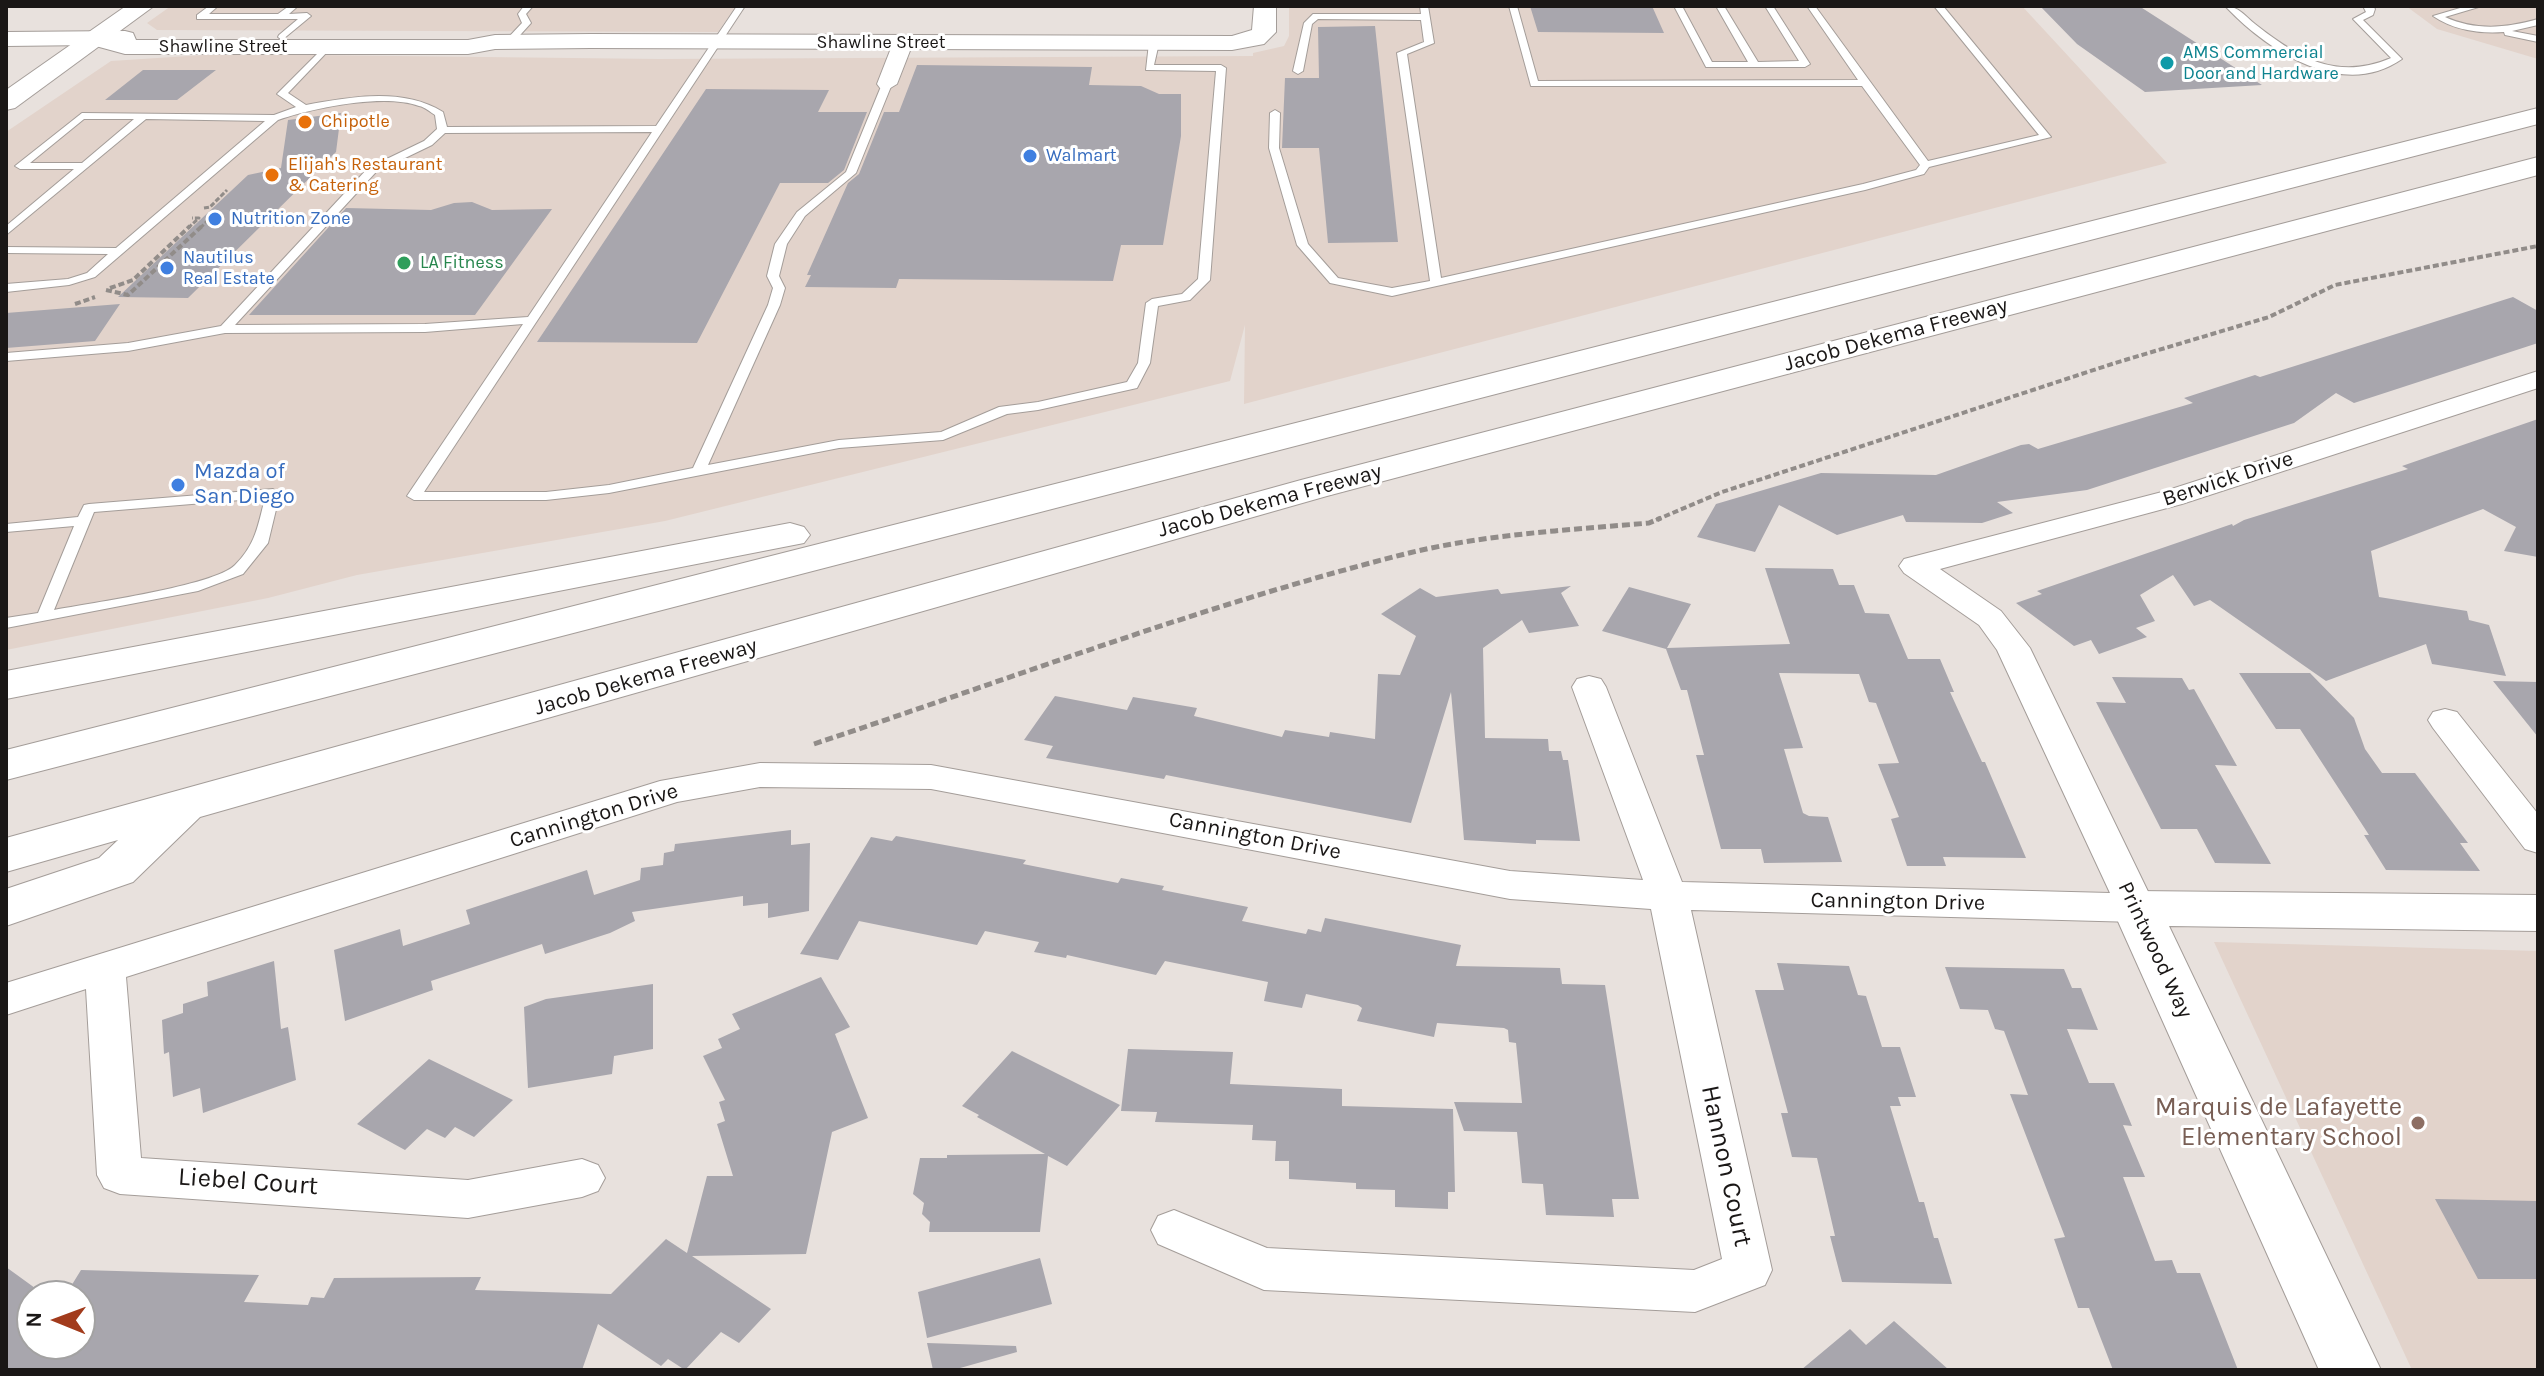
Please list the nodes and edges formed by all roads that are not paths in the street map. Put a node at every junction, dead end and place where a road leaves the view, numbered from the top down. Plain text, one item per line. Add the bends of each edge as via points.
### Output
1 (142, 6) edge
2 (529, 6) edge
3 (741, 6) edge
4 (1265, 6) edge
5 (1513, 6) edge
6 (1678, 6) edge
7 (1720, 6) edge
8 (1769, 6) edge
9 (1811, 6) edge
10 (1938, 6) edge
11 (2229, 6) edge
12 (2367, 6) edge
13 (2478, 6) edge
14 (212, 9) edge
15 (267, 10) edge
16 (1425, 11) edge
17 (287, 16) edge
18 (2538, 22) edge
19 (91, 27) junction
20 (2504, 32) junction
21 (6, 39) edge
22 (53, 39) junction
23 (2538, 39) edge
24 (502, 42) junction
25 (718, 42) junction
26 (903, 43) junction
27 (1154, 43) junction
28 (327, 47) junction
29 (18, 62) dead end
30 (1755, 65) junction
31 (1298, 71) dead end
32 (1865, 83) junction
33 (887, 84) joint
34 (6, 102) edge
35 (304, 108) junction
36 (1275, 113) dead end
37 (144, 116) junction
38 (2538, 116) edge
39 (275, 118) junction
40 (659, 129) junction
41 (442, 130) junction
42 (1925, 165) junction
43 (20, 166) junction
44 (85, 166) junction
45 (2538, 166) edge
46 (6, 167) edge
47 (2538, 190) edge
48 (2300, 229) junction
49 (6, 232) edge
50 (6, 250) edge
51 (119, 251) junction
52 (1436, 283) junction
53 (6, 288) edge
54 (531, 320) junction
55 (225, 329) junction
56 (6, 357) edge
57 (2538, 379) edge
58 (1199, 458) junction
59 (700, 469) junction
60 (84, 521) junction
61 (9, 525) edge
62 (1915, 566) joint
63 (477, 594) junction
64 (44, 616) junction
65 (6, 623) edge
66 (6, 685) edge
67 (1589, 687) dead end
68 (6, 712) edge
69 (2445, 720) dead end
70 (6, 765) edge
71 (185, 807) junction
72 (2538, 840) edge
73 (6, 855) edge
74 (1668, 896) junction
75 (6, 908) edge
76 (2136, 908) junction
77 (2538, 913) edge
78 (105, 967) junction
79 (6, 999) edge
80 (582, 1178) dead end
81 (1174, 1230) dead end
82 (2350, 1370) edge

1 - 19 main road
2 - 24 lane via 522,14 527,23
3 - 25 lane
4 - 27 street, Shawline Street via 1264,32 1256,39
5 - 32 lane via 1534,84
6 - 30 lane via 1709,65
7 - 30 lane
8 - 30 lane via 1805,64
9 - 32 lane
10 - 42 lane via 2046,137
11 - 12 lane via 2300,60 2359,73 2397,59 2357,19 2370,13
13 - 20 lane via 2437,16 2455,25
14 - 17 lane via 200,17
15 - 17 lane
16 - 31 lane via 1316,16 1308,23
16 - 52 lane via 1429,43 1402,53
17 - 19 street, Shawline Street
17 - 24 street, Shawline Street
18 - 20 lane
19 - 22 main road
19 - 28 street, Shawline Street via 125,47
19 - 34 main road
20 - 23 lane
21 - 22 street
22 - 29 main road
24 - 25 street, Shawline Street
24 - 28 street, Shawline Street via 468,47
25 - 26 street, Shawline Street
25 - 40 lane
26 - 27 street, Shawline Street
26 - 33 street
27 - 59 lane via 1149,68 1221,68 1204,280 1186,297 1152,303 1144,363 1132,385 1004,410 943,436 839,444
28 - 35 lane via 282,94
32 - 42 lane
33 - 59 lane via 851,173 801,214 781,244 773,276 779,288 774,305
35 - 39 lane
35 - 41 lane via 368,99 411,101 440,114
36 - 52 lane via 1274,148 1303,245 1334,281 1392,292
37 - 39 lane
37 - 43 lane via 82,116
37 - 44 lane
38 - 58 main road
39 - 51 lane
40 - 41 lane
40 - 54 lane
41 - 55 lane via 428,143 372,170
42 - 52 lane via 1920,172 1865,187
43 - 44 lane
43 - 46 lane
44 - 49 lane
45 - 48 main road, Jacob Dekema Freeway
47 - 48 main road
48 - 71 main road, Jacob Dekema Freeway via 1299,492
50 - 51 lane
51 - 53 lane via 91,275
54 - 55 lane via 425,328
54 - 59 lane via 414,496 546,496
55 - 56 lane via 128,347
57 - 62 street, Berwick Drive via 2172,498
58 - 63 main road
58 - 70 main road
60 - 61 lane
60 - 64 lane
60 - 64 lane via 89,508 273,493 261,543 238,571 198,587
62 - 76 street, Printwood Way via 1990,618 2013,648
63 - 66 main road
63 - 68 main road
64 - 65 lane
67 - 74 street, Hannon Court
69 - 72 street
71 - 73 main road, Jacob Dekema Freeway
71 - 75 main road via 116,870
74 - 76 street, Cannington Drive
74 - 78 street, Cannington Drive via 1510,885 931,777 760,775 673,790
74 - 81 street, Hannon Court via 1748,1270 1695,1291 1264,1269
76 - 77 street, Cannington Drive
76 - 82 street, Printwood Way
78 - 79 street, Cannington Drive
78 - 80 street, Liebel Court via 120,1175 468,1199

